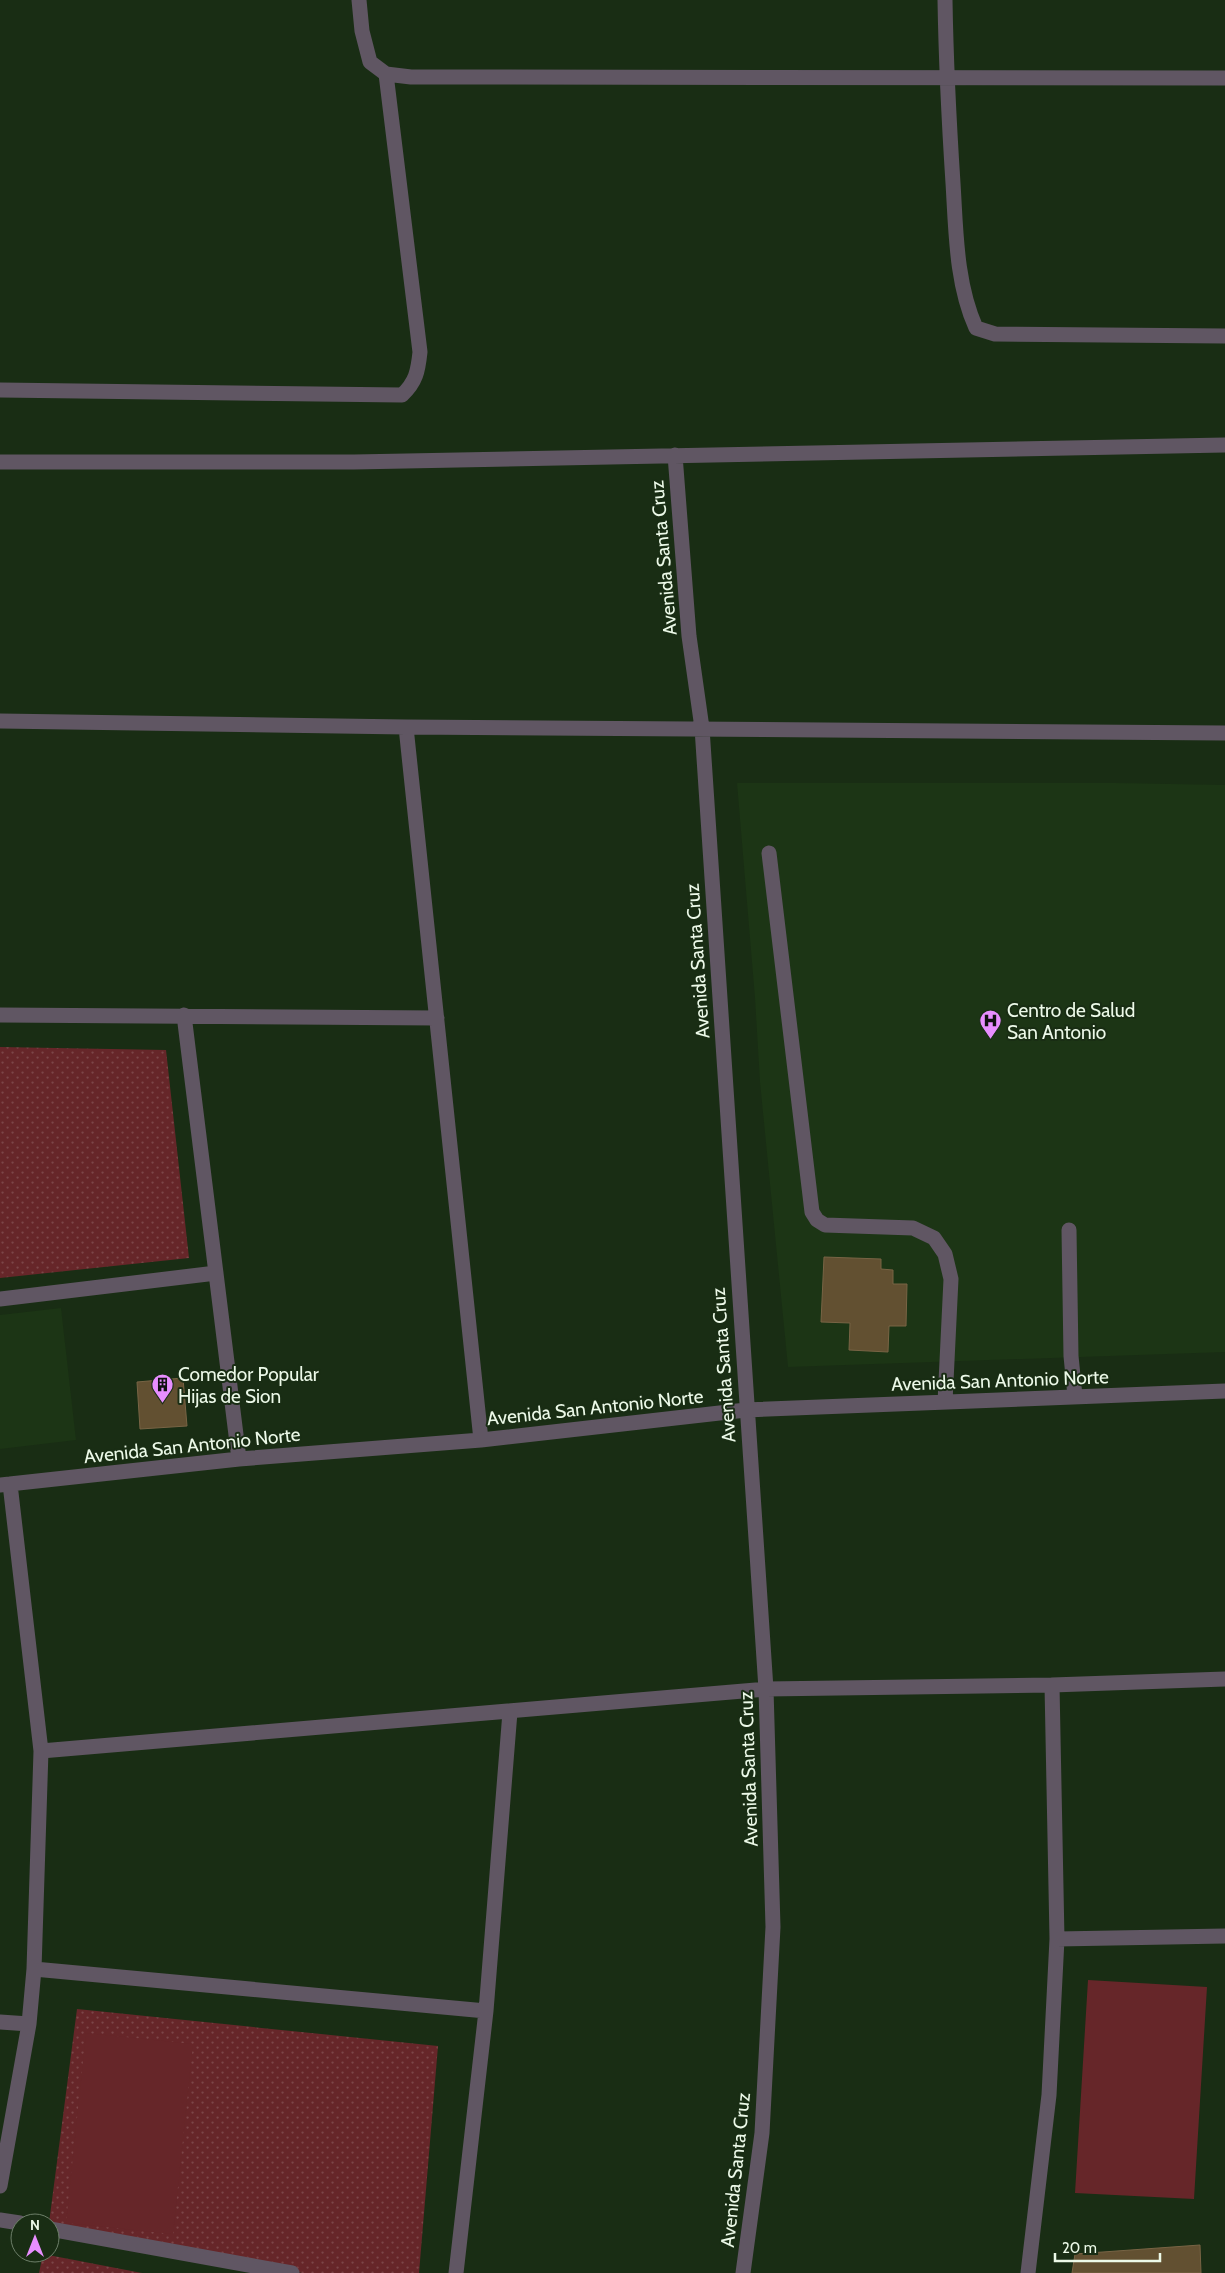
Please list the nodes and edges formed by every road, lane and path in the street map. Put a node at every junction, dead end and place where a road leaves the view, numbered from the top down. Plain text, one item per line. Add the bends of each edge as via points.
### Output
1 (359, 0) edge
2 (945, 0) edge
3 (386, 74) junction
4 (946, 78) junction
5 (1225, 78) edge
6 (1225, 336) edge
7 (0, 390) edge
8 (1225, 445) edge
9 (675, 455) junction
10 (0, 462) edge
11 (0, 721) edge
12 (406, 727) junction
13 (702, 728) junction
14 (1225, 733) edge
15 (769, 853) dead end
16 (0, 1015) edge
17 (184, 1015) junction
18 (437, 1018) junction
19 (1069, 1230) dead end
20 (216, 1273) junction
21 (0, 1299) edge
22 (1225, 1391) edge
23 (1075, 1396) junction
24 (945, 1402) junction
25 (746, 1410) junction
26 (481, 1440) junction
27 (238, 1459) junction
28 (5, 1484) edge
29 (1225, 1679) edge
30 (1052, 1685) junction
31 (766, 1690) junction
32 (510, 1712) junction
33 (41, 1751) junction
34 (1225, 1936) edge
35 (1057, 1939) junction
36 (34, 1969) junction
37 (486, 2011) junction
38 (0, 2022) edge
39 (30, 2024) junction
40 (0, 2186) edge
41 (60, 2231) edge
42 (292, 2273) edge
43 (456, 2273) edge
44 (743, 2273) edge
45 (1028, 2273) edge

1 - 3 street via 362,32 370,62
2 - 4 street
3 - 4 street via 411,77
3 - 7 street via 420,352 413,384 402,395
4 - 5 street
4 - 6 street via 957,252 968,311 976,328 995,334
8 - 9 street
9 - 10 street via 354,462
9 - 13 street, Avenida Santa Cruz via 689,636
11 - 12 street
12 - 13 street
12 - 18 street
13 - 14 street
13 - 25 street, Avenida Santa Cruz
15 - 24 street via 812,1212 825,1225 913,1228 934,1238 945,1254 951,1279
16 - 17 street
17 - 18 street
17 - 20 street
18 - 26 street
19 - 23 street via 1071,1356
20 - 21 street
20 - 27 street
22 - 23 street, Avenida San Antonio Norte
23 - 24 street, Avenida San Antonio Norte
24 - 25 street, Avenida San Antonio Norte
25 - 26 street, Avenida San Antonio Norte
25 - 31 street, Avenida Santa Cruz
26 - 27 street, Avenida San Antonio Norte
27 - 28 street, Avenida San Antonio Norte
28 - 33 street
29 - 30 street
30 - 31 street
30 - 35 street
31 - 32 street
31 - 44 street, Avenida Santa Cruz via 773,1927 762,2133
32 - 33 street
32 - 37 street
33 - 36 street
34 - 35 street
35 - 45 street via 1049,2095
36 - 37 street
36 - 39 street
37 - 43 street
38 - 39 street
39 - 40 street
41 - 42 street

